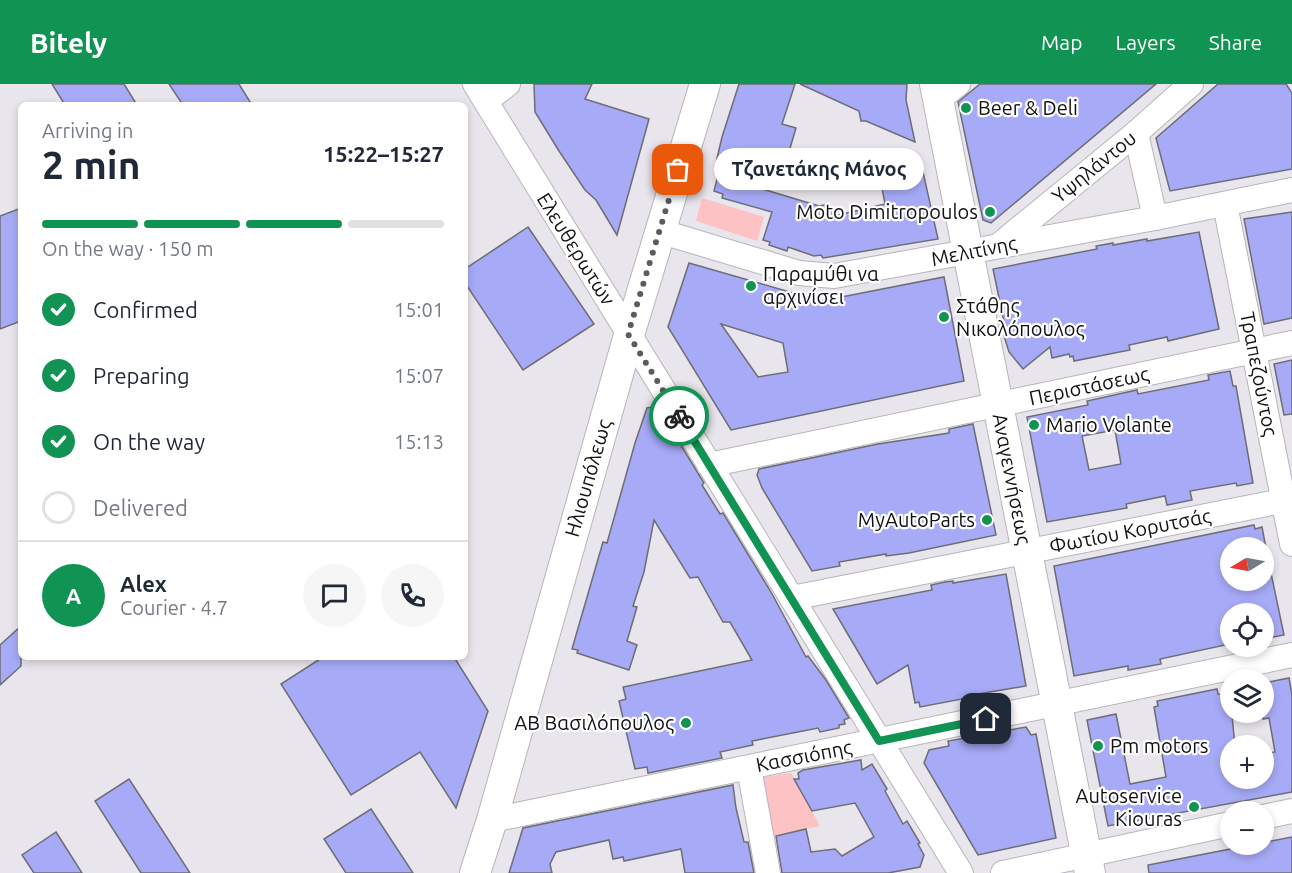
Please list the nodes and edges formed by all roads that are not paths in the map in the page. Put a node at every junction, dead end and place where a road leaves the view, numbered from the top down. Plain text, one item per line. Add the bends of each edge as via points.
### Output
1 (508, 84) edge
2 (705, 84) edge
3 (1191, 84) edge
4 (943, 90) edge
5 (480, 93) edge
6 (1136, 133) junction
7 (1292, 190) edge
8 (1225, 204) junction
9 (1155, 218) junction
10 (659, 231) junction
11 (982, 250) junction
12 (628, 334) junction
13 (1292, 343) edge
14 (1254, 351) junction
15 (997, 405) junction
16 (709, 465) junction
17 (1288, 500) edge
18 (1292, 544) edge
19 (1026, 552) junction
20 (792, 598) junction
21 (1292, 655) edge
22 (1056, 704) junction
23 (879, 741) junction
24 (749, 768) junction
25 (1292, 811) edge
26 (1274, 815) edge
27 (492, 820) junction
28 (1220, 827) edge
29 (1088, 864) edge
30 (475, 873) edge
31 (768, 873) edge
32 (961, 873) edge
33 (1003, 873) edge

1 - 5 street
2 - 10 main road, Ηλιουπόλεως
3 - 6 street, Υψηλάντου
4 - 11 main road, Αναγεννήσεως
5 - 12 street, Ελευθερωτών
6 - 9 street
6 - 11 street, Υψηλάντου
7 - 8 street, Μελιτίνης
8 - 9 street, Μελιτίνης
8 - 14 street, Τραπεζούντος
9 - 11 street, Μελιτίνης
10 - 11 street, Μελιτίνης via 799,273 834,276
10 - 12 main road, Ηλιουπόλεως
11 - 15 main road, Αναγεννήσεως
12 - 16 street, Ελευθερωτών
12 - 27 main road, Ηλιουπόλεως
13 - 14 street, Περιστάσεως
14 - 15 street, Περιστάσεως
14 - 17 street, Τραπεζούντος
15 - 16 street, Περιστάσεως
15 - 19 main road, Αναγεννήσεως
16 - 20 street, Ελευθερωτών
17 - 18 street, Τραπεζούντος
17 - 19 street, Φωτίου Κορυτσάς
19 - 20 street, Φωτίου Κορυτσάς
19 - 22 main road, Αναγεννήσεως
20 - 23 street, Ελευθερωτών
21 - 22 street, Κασσιόπης
22 - 23 street, Κασσιόπης
22 - 29 main road, Αναγεννήσεως
23 - 24 street, Κασσιόπης
23 - 32 street, Ελευθερωτών
24 - 27 street, Κασσιόπης
24 - 31 street
25 - 26 street
27 - 30 main road, Ηλιουπόλεως
28 - 29 street
29 - 33 street

